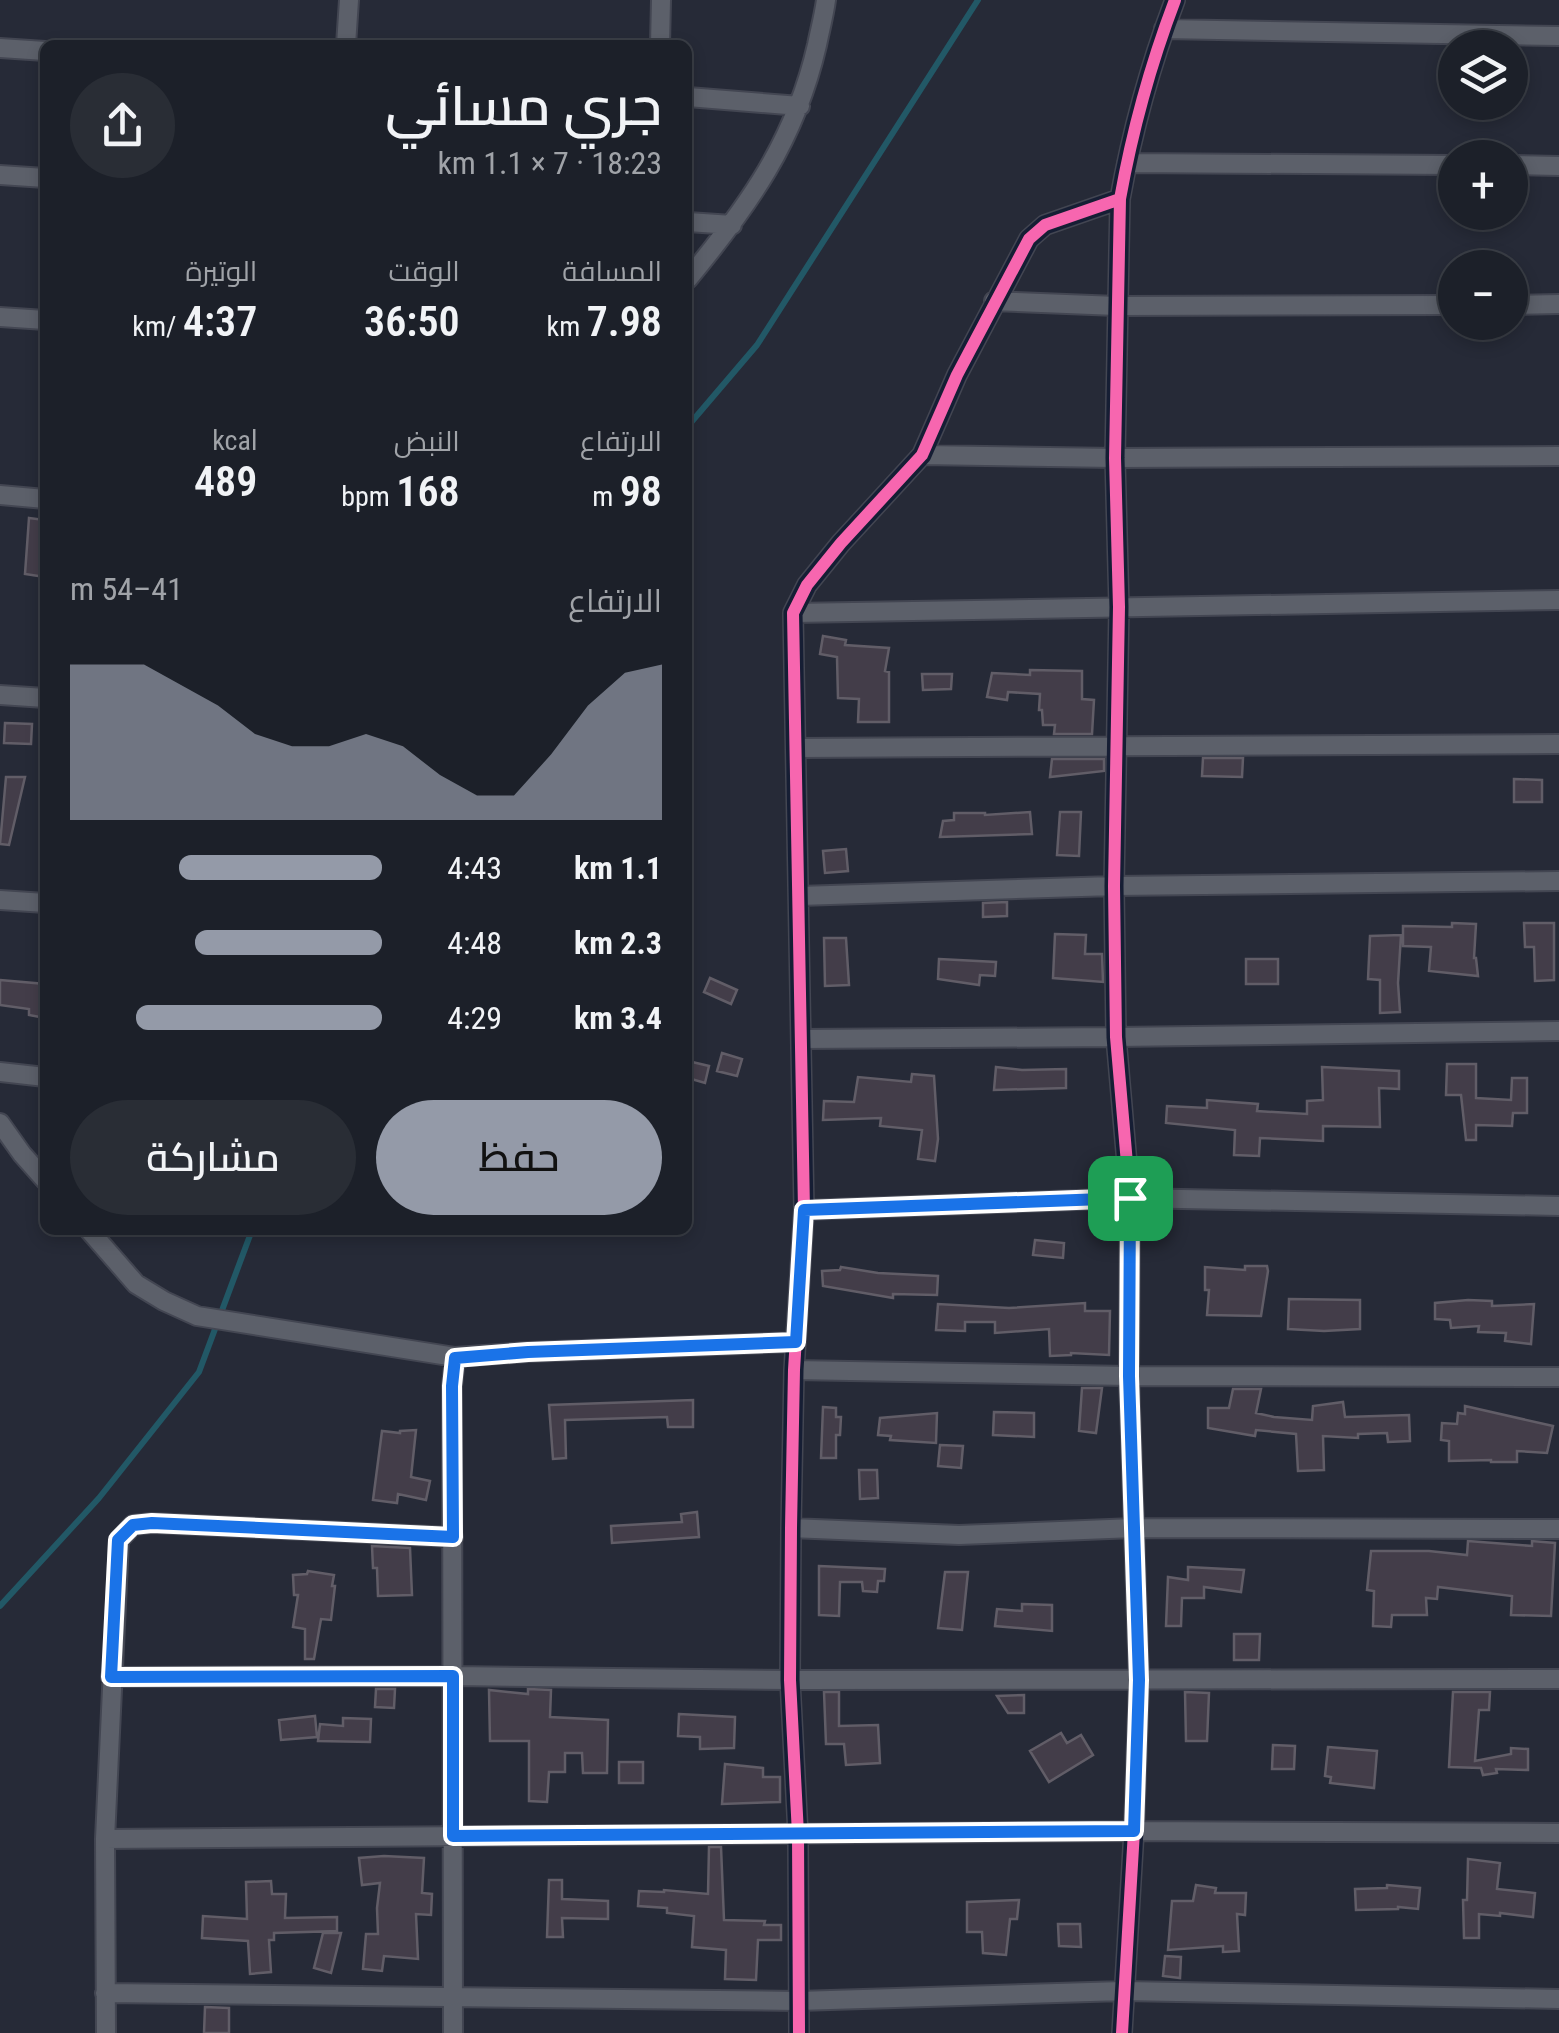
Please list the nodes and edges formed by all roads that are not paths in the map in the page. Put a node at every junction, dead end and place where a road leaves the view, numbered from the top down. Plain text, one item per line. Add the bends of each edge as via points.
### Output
1 (349, 0) edge
2 (662, 0) edge
3 (826, 0) edge
4 (1176, 0) edge
5 (1164, 29) junction
6 (1559, 36) edge
7 (346, 40) edge
8 (660, 40) edge
9 (0, 48) edge
10 (40, 52) edge
11 (692, 96) edge
12 (800, 106) junction
13 (1126, 163) junction
14 (1438, 165) edge
15 (1528, 166) edge
16 (1559, 166) edge
17 (0, 175) edge
18 (40, 178) edge
19 (1120, 199) junction
20 (692, 222) edge
21 (732, 226) junction
22 (692, 274) edge
23 (994, 301) junction
24 (1559, 304) edge
25 (1438, 305) edge
26 (1528, 305) edge
27 (1117, 306) junction
28 (0, 317) edge
29 (40, 320) edge
30 (922, 456) junction
31 (1559, 456) edge
32 (1115, 458) junction
33 (0, 496) edge
34 (40, 499) edge
35 (1559, 600) edge
36 (1119, 607) junction
37 (793, 613) junction
38 (0, 695) edge
39 (40, 698) edge
40 (1559, 744) edge
41 (1117, 746) junction
42 (796, 748) junction
43 (1559, 881) edge
44 (1114, 886) junction
45 (798, 896) junction
46 (0, 900) edge
47 (40, 903) edge
48 (1559, 1031) edge
49 (1116, 1037) junction
50 (802, 1038) junction
51 (0, 1072) edge
52 (40, 1076) edge
53 (0, 1123) edge
54 (40, 1174) edge
55 (1130, 1198) junction
56 (1559, 1206) edge
57 (804, 1210) junction
58 (93, 1235) edge
59 (796, 1342) junction
60 (455, 1358) junction
61 (794, 1370) junction
62 (1129, 1376) junction
63 (1559, 1378) edge
64 (791, 1528) junction
65 (1134, 1528) junction
66 (1559, 1528) edge
67 (453, 1537) junction
68 (453, 1676) junction
69 (111, 1677) junction
70 (1559, 1679) edge
71 (790, 1680) junction
72 (1139, 1680) junction
73 (1134, 1831) junction
74 (1559, 1833) edge
75 (798, 1834) junction
76 (453, 1836) junction
77 (105, 1840) junction
78 (1123, 1991) junction
79 (105, 1993) junction
80 (453, 1996) junction
81 (1559, 1999) edge
82 (798, 2001) junction
83 (106, 2033) edge
84 (453, 2033) edge
85 (798, 2033) edge
86 (1122, 2033) edge

1 - 7 street
2 - 8 street
3 - 12 street
4 - 5 street
5 - 6 street
5 - 13 street
9 - 10 street
11 - 12 street
12 - 21 street
13 - 14 street
13 - 19 street
15 - 16 street
17 - 18 street
19 - 23 street via 1045,225 1029,239
19 - 27 street
20 - 21 street
21 - 22 street
23 - 27 street
23 - 30 street
24 - 26 street
25 - 27 street
27 - 32 street
28 - 29 street
30 - 32 street
30 - 37 street via 807,585
31 - 32 street
32 - 36 street
33 - 34 street
35 - 36 street
36 - 37 street
36 - 41 street
37 - 42 street
38 - 39 street
40 - 41 street
41 - 42 street
41 - 44 street
42 - 45 street
43 - 44 street
44 - 45 street
44 - 49 street
45 - 50 street
46 - 47 street
48 - 49 street
49 - 50 street
49 - 55 street
50 - 57 street
51 - 52 street
53 - 54 street
55 - 56 street
55 - 57 street
55 - 62 street
57 - 59 street
58 - 60 street via 136,1284 197,1316
59 - 60 street
59 - 61 street
60 - 67 street
61 - 62 street
61 - 64 street
62 - 63 street
62 - 65 street
64 - 65 street via 959,1535
64 - 71 street
65 - 66 street
65 - 72 street
67 - 68 street
67 - 69 street via 133,1525 118,1540
68 - 69 street
68 - 71 street
68 - 76 street
69 - 77 street
70 - 72 street
71 - 72 street
71 - 75 street
72 - 73 street
73 - 74 street
73 - 75 street
73 - 78 street
75 - 76 street
75 - 82 street
76 - 77 street
76 - 80 street
77 - 79 street
78 - 81 street
78 - 82 street
78 - 86 street
79 - 80 street
79 - 83 street
80 - 82 street
80 - 84 street
82 - 85 street

